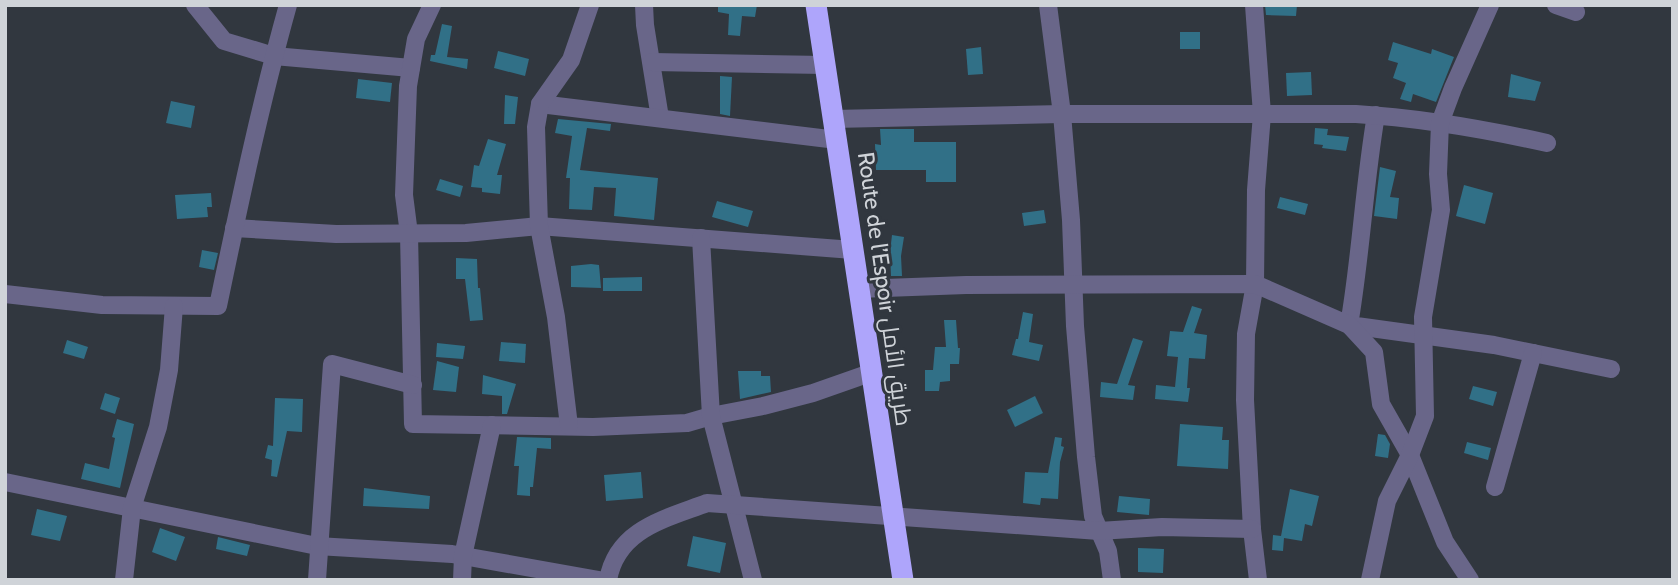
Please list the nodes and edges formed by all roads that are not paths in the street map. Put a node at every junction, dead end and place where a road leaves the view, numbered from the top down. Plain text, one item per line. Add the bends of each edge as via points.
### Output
1 (195, 5) edge
2 (288, 5) edge
3 (432, 5) edge
4 (590, 5) edge
5 (645, 5) edge
6 (816, 5) edge
7 (1048, 5) edge
8 (1254, 5) edge
9 (1490, 5) edge
10 (1556, 5) edge
11 (1576, 12) dead end
12 (274, 56) junction
13 (652, 62) junction
14 (825, 65) junction
15 (411, 68) junction
16 (540, 104) junction
17 (1062, 114) junction
18 (1262, 114) junction
19 (1376, 115) junction
20 (660, 118) junction
21 (833, 119) junction
22 (1440, 122) junction
23 (837, 140) junction
24 (1547, 143) dead end
25 (539, 226) junction
26 (234, 228) junction
27 (409, 234) junction
28 (701, 238) junction
29 (853, 250) junction
30 (1073, 284) junction
31 (1255, 284) junction
32 (858, 289) junction
33 (5, 294) edge
34 (174, 306) junction
35 (1349, 325) junction
36 (1423, 334) junction
37 (1533, 353) junction
38 (1611, 369) dead end
39 (870, 373) junction
40 (413, 385) junction
41 (711, 416) junction
42 (492, 425) junction
43 (569, 426) junction
44 (1410, 455) junction
45 (5, 482) edge
46 (1495, 487) dead end
47 (732, 505) junction
48 (132, 508) junction
49 (893, 517) junction
50 (1252, 529) junction
51 (1100, 531) junction
52 (317, 545) junction
53 (463, 556) junction
54 (124, 580) edge
55 (317, 580) edge
56 (462, 580) edge
57 (599, 580) edge
58 (608, 580) edge
59 (753, 580) edge
60 (903, 580) edge
61 (1112, 580) edge
62 (1258, 580) edge
63 (1370, 580) edge
64 (1470, 580) edge

1 - 12 street via 224,41
2 - 12 street
3 - 15 street via 416,39
4 - 16 street via 571,60
5 - 13 street
6 - 14 highway, Route de l’Espoir طريق الأمل
7 - 17 street
8 - 18 street
9 - 22 street
10 - 11 street
12 - 15 street
12 - 26 street
13 - 14 street
13 - 20 street
14 - 21 highway, Route de l’Espoir طريق الأمل
15 - 27 street via 404,195
16 - 20 street
16 - 25 street via 536,127
17 - 18 street
17 - 21 street
17 - 30 street
18 - 19 street
18 - 31 street
19 - 22 street
19 - 35 street
20 - 23 street
21 - 23 highway, Route de l’Espoir طريق الأمل
22 - 24 street
22 - 36 street via 1441,211
23 - 29 highway, Route de l’Espoir طريق الأمل
25 - 27 street
25 - 28 street
25 - 43 street
26 - 27 street
26 - 34 street via 218,306
27 - 40 street
28 - 29 street
28 - 41 street
29 - 32 highway, Route de l’Espoir طريق الأمل
30 - 31 street
30 - 32 street
30 - 51 street via 1093,516
31 - 35 street
31 - 50 street via 1246,334 1245,400
32 - 39 highway, Route de l’Espoir طريق الأمل
33 - 34 street via 102,305
34 - 48 street via 160,416
35 - 36 street
35 - 44 street via 1374,352 1381,404
36 - 37 street
36 - 44 street via 1425,416
37 - 38 street
37 - 46 street
39 - 41 street via 813,393
39 - 49 highway, Route de l’Espoir طريق الأمل
40 - 42 street via 413,424
40 - 52 street via 332,364
41 - 43 street via 687,424
41 - 47 street
42 - 43 street
42 - 53 street
44 - 63 street via 1387,502
44 - 64 street via 1445,542
45 - 48 street
47 - 49 street
47 - 58 street via 707,503 655,522 625,542 611,563
47 - 59 street
48 - 52 street
48 - 54 street
49 - 51 street
49 - 60 highway, Route de l’Espoir طريق الأمل
50 - 51 street
50 - 62 street
51 - 61 street
52 - 53 street
52 - 55 street
53 - 56 street
53 - 57 street

